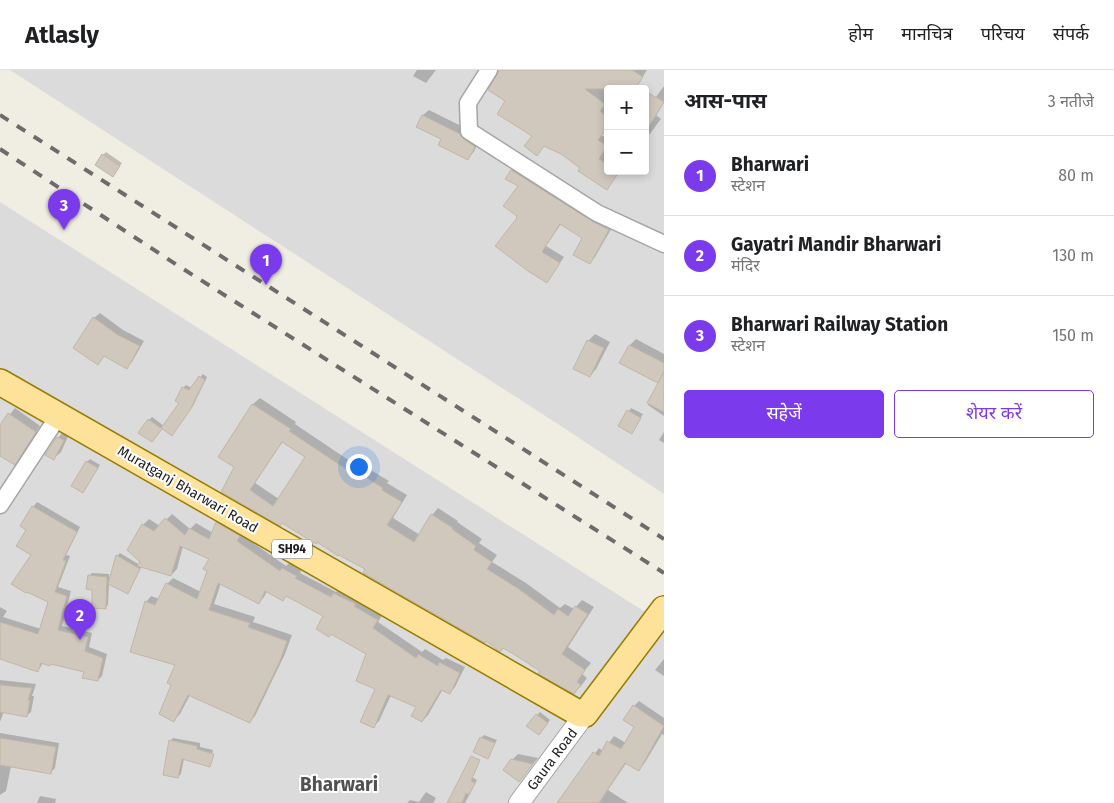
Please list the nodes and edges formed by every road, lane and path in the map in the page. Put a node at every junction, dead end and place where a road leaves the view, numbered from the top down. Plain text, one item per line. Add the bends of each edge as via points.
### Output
1 (489, 70) edge
2 (664, 244) edge
3 (0, 382) edge
4 (59, 415) junction
5 (0, 505) edge
6 (664, 610) edge
7 (585, 714) junction
8 (519, 803) edge

1 - 2 street via 468,104 469,131 597,213
3 - 4 main road, Muratganj Bharwari Road / SH94
4 - 5 street
4 - 7 main road, Muratganj Bharwari Road / SH94
6 - 7 main road
7 - 8 street, Gaura Road

